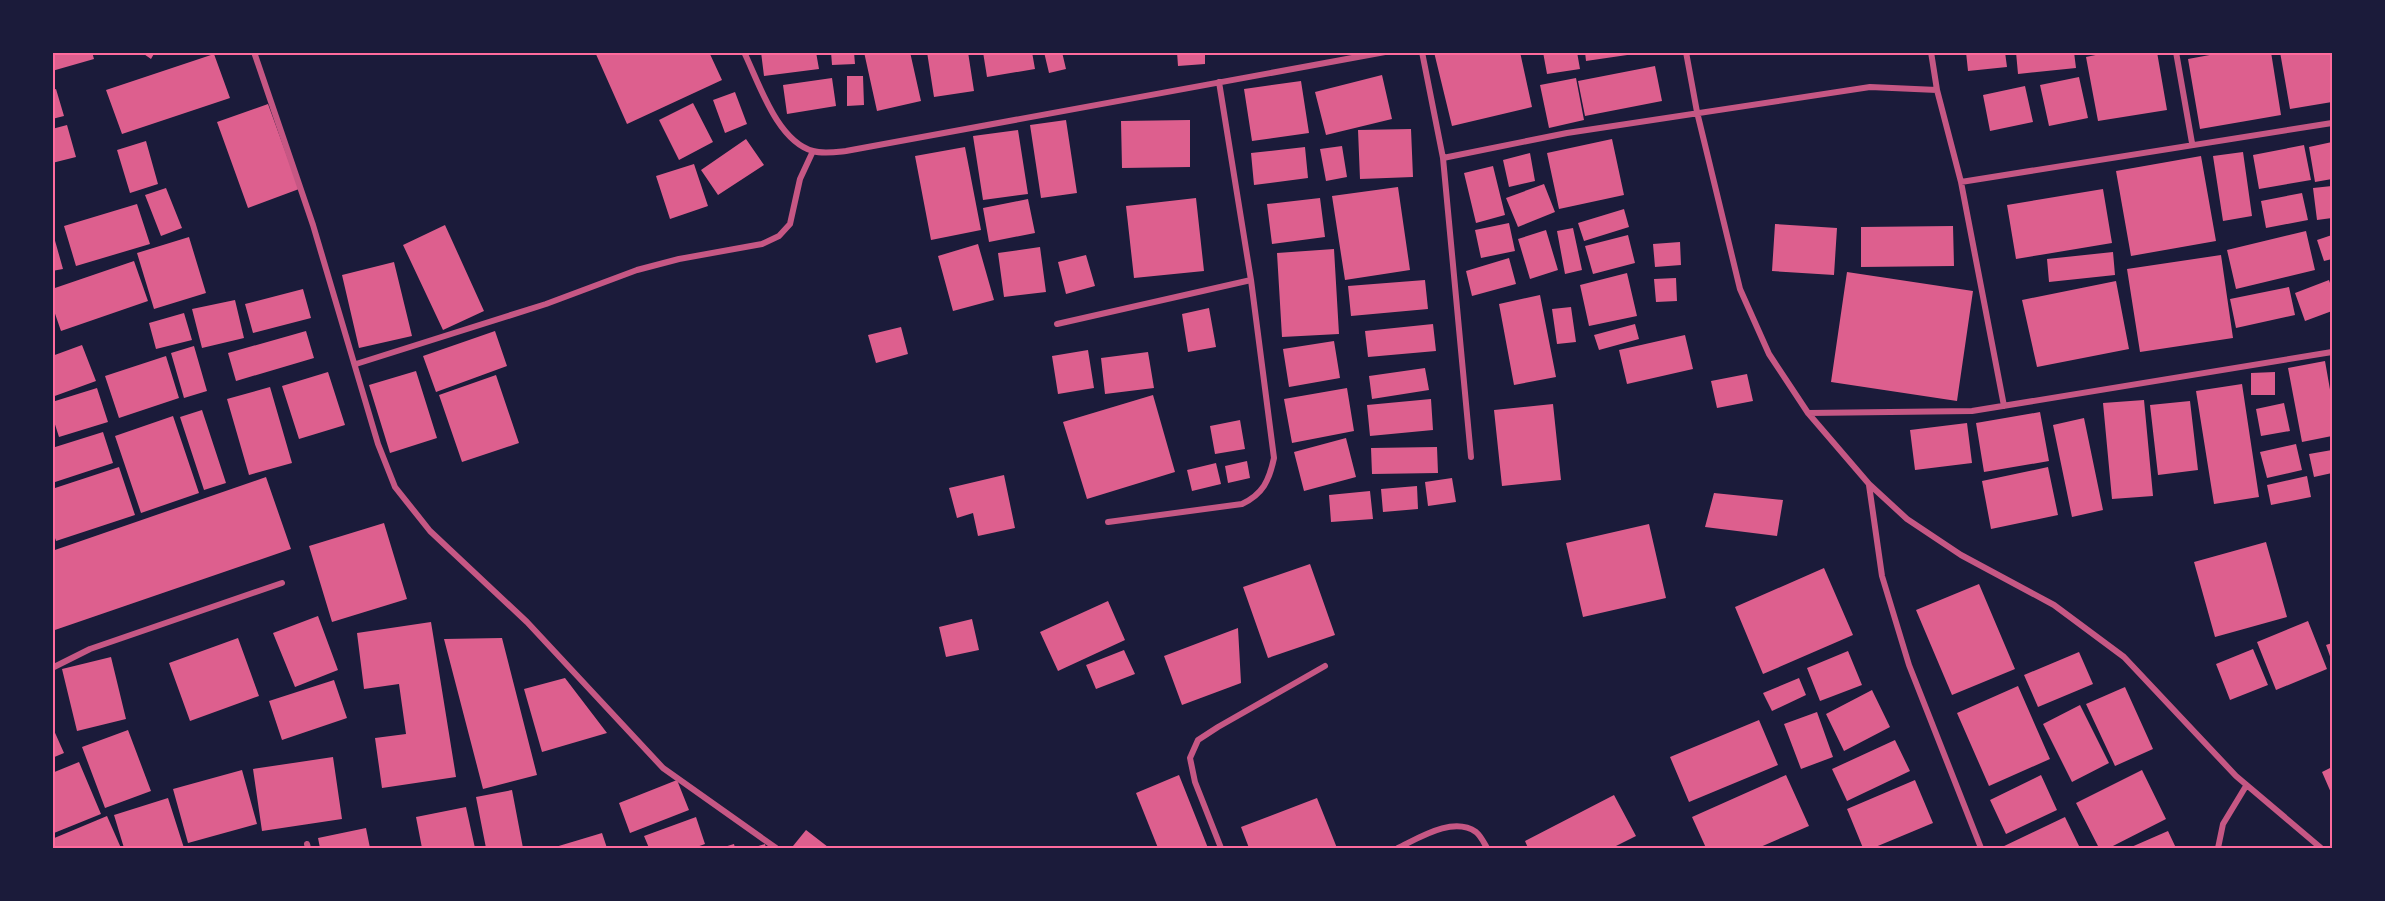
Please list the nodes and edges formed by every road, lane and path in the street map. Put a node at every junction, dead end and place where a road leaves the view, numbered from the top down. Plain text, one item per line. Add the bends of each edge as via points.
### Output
1 (254, 52) edge
2 (744, 52) edge
3 (1385, 52) edge
4 (1422, 52) edge
5 (1686, 52) edge
6 (1932, 52) edge
7 (2176, 52) edge
8 (1219, 82) junction
9 (1937, 90) junction
10 (1697, 112) junction
11 (2332, 123) edge
12 (2192, 143) junction
13 (813, 151) junction
14 (1443, 158) junction
15 (1961, 182) junction
16 (1251, 280) junction
17 (1057, 324) dead end
18 (2332, 352) edge
19 (356, 364) junction
20 (2004, 406) junction
21 (1808, 413) junction
22 (1472, 457) dead end
23 (1869, 484) junction
24 (1108, 522) dead end
25 (282, 584) dead end
26 (1325, 666) dead end
27 (52, 668) edge
28 (2246, 786) junction
29 (776, 849) edge
30 (1221, 849) edge
31 (1398, 849) edge
32 (1487, 849) edge
33 (1981, 849) edge
34 (2218, 849) edge
35 (2321, 849) edge

1 - 19 street
2 - 13 street via 780,127 790,138
3 - 8 street
4 - 14 street
5 - 10 street
6 - 9 street
7 - 12 street
8 - 13 street via 846,151
8 - 16 street
9 - 10 street via 1870,87
9 - 15 street
10 - 14 street
10 - 21 street via 1740,289 1769,354
11 - 12 street
12 - 15 street
13 - 19 street via 800,179 790,224 779,236 762,244 637,270 546,304
14 - 22 street
15 - 20 street
16 - 17 street
16 - 24 street via 1274,458 1269,480 1254,499 1242,504
18 - 20 street
19 - 29 street via 378,444 396,487 430,531 527,622 663,768
20 - 21 street via 1972,411
21 - 23 street
23 - 28 street via 1907,519 1961,555 2055,605 2124,657
23 - 33 street via 1882,576 1909,665
25 - 27 street via 90,649
26 - 30 street via 1198,740 1190,758 1195,782
28 - 34 street via 2223,824
28 - 35 street
31 - 32 street via 1449,828 1478,833

